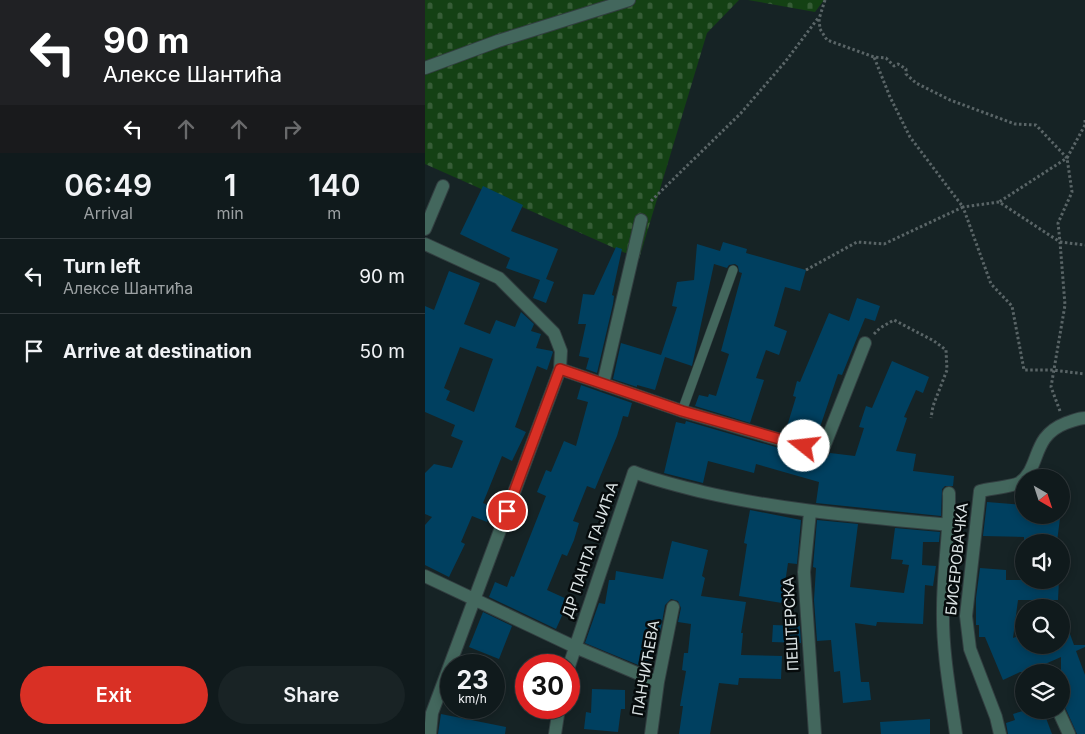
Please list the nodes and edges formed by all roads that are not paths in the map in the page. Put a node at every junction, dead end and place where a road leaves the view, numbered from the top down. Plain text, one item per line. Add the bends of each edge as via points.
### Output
1 (629, 0) edge
2 (425, 68) edge
3 (443, 186) dead end
4 (641, 220) dead end
5 (425, 229) edge
6 (425, 244) edge
7 (733, 270) dead end
8 (865, 343) road end
9 (560, 369) junction
10 (603, 384) junction
11 (682, 411) junction
12 (1085, 418) edge
13 (949, 493) dead end
14 (810, 512) junction
15 (949, 525) junction
16 (425, 576) edge
17 (473, 599) junction
18 (673, 608) dead end
19 (575, 646) junction
20 (573, 654) edge
21 (658, 682) junction
22 (557, 719) edge
23 (1062, 719) edge
24 (430, 734) edge
25 (555, 734) edge
26 (651, 734) edge
27 (815, 734) edge
28 (956, 734) edge
29 (1001, 734) edge
30 (1069, 734) edge

1 - 2 street via 498,41
3 - 5 street
4 - 10 street
6 - 9 street via 499,278 554,333 561,352
7 - 11 lane
8 - 11 street via 822,452
9 - 10 street
9 - 17 street
10 - 11 street
12 - 29 street, БИСЕРОВАЧКА via 1056,426 1041,441 1030,470 1019,484 980,490 965,616 970,649
13 - 15 street, БИСЕРОВАЧКА
14 - 15 street
14 - 19 street, ДР ПАНТА ГАЈИЋА via 729,498 656,481 634,472
14 - 27 street, ПЕШТЕРСКА via 804,572
15 - 28 street, БИСЕРОВАЧКА via 943,608 946,666
16 - 17 street
17 - 19 street
17 - 24 street via 432,713
18 - 21 street, ПАНЧИЋЕВА
19 - 20 street, ДР ПАНТА ГАЈИЋА
19 - 21 street
21 - 26 street, ПАНЧИЋЕВА
22 - 25 street
23 - 30 street

